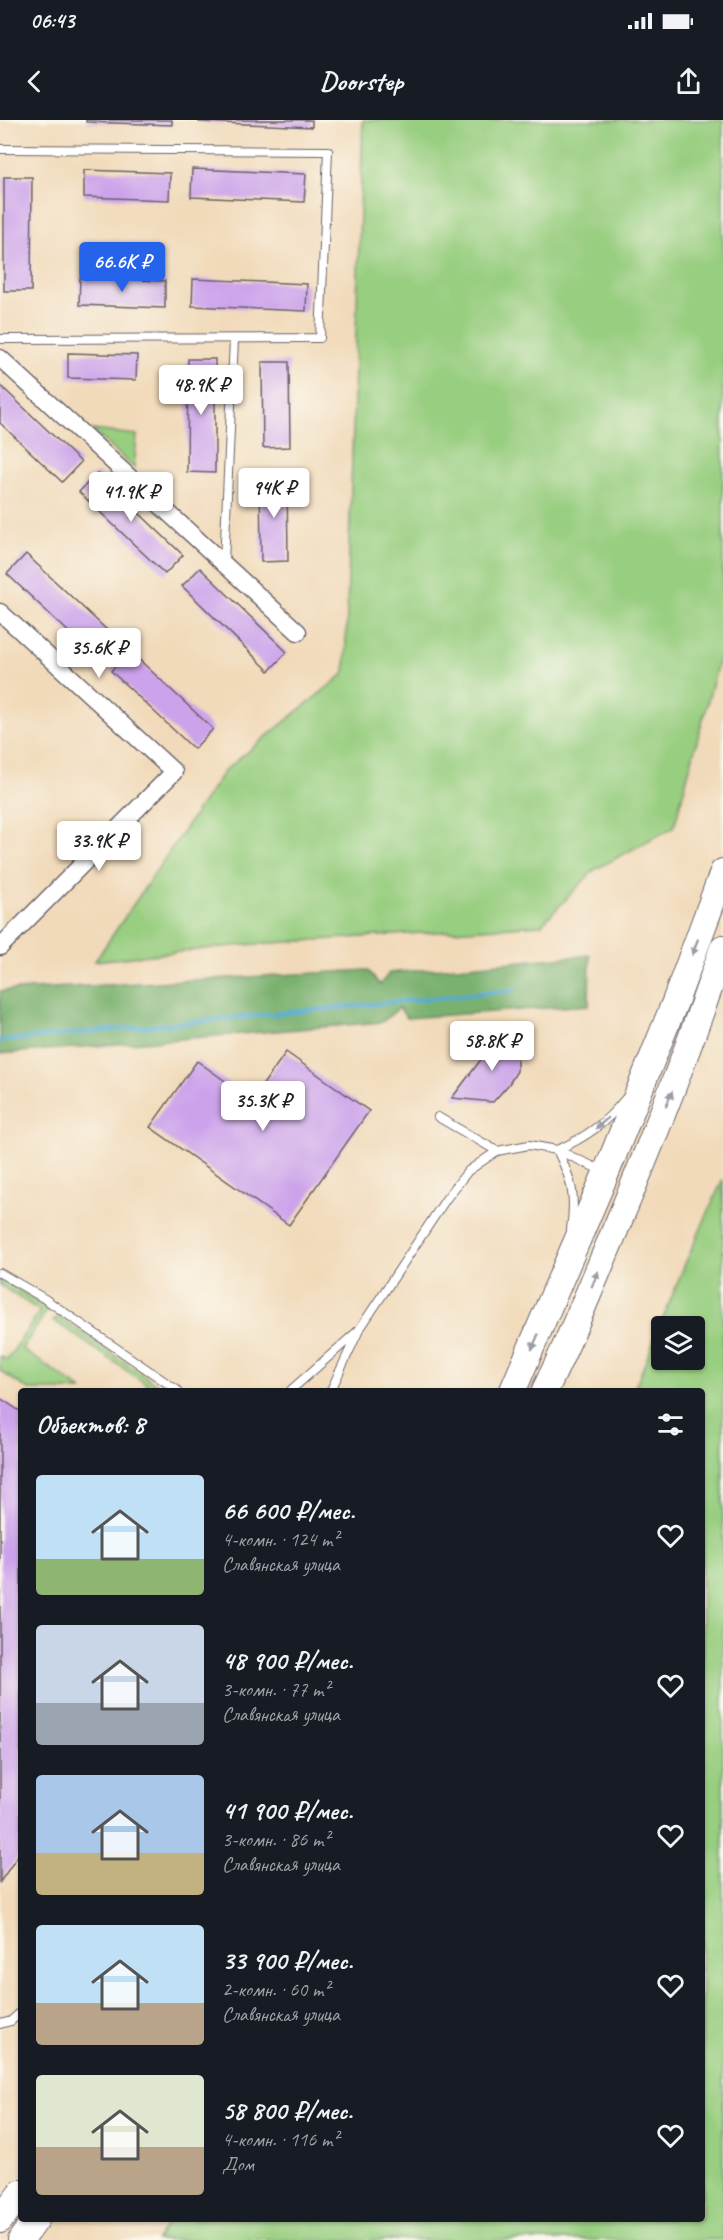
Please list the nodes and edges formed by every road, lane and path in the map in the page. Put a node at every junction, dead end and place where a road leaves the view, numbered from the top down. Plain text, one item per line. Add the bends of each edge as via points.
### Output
1 (0, 149) edge
2 (0, 339) edge
3 (234, 339) junction
4 (0, 358) edge
5 (224, 564) junction
6 (0, 612) edge
7 (298, 632) dead end
8 (723, 872) edge
9 (0, 947) edge
10 (723, 948) edge
11 (675, 1002) junction
12 (438, 1117) dead end
13 (557, 1150) junction
14 (497, 1151) junction
15 (606, 1173) junction
16 (633, 1187) junction
17 (0, 1273) edge
18 (548, 1311) junction
19 (360, 1330) junction
20 (174, 1388) edge
21 (293, 1388) edge
22 (332, 1388) edge
23 (514, 1388) edge
24 (546, 1388) edge
25 (18, 2015) edge
26 (0, 2024) edge
27 (18, 2197) edge
28 (0, 2220) edge
29 (34, 2222) edge
30 (21, 2240) edge

1 - 3 lane via 328,151 320,338
2 - 3 lane
3 - 5 lane
4 - 5 street
5 - 7 street
6 - 9 street via 174,772
8 -> 11 main road
16 -> 10 main road via 693,1037
11 -> 13 lane via 627,1097 596,1129
11 - 15 main road
12 - 14 lane
13 - 14 lane via 529,1145
13 - 15 lane
13 - 18 lane via 570,1176 574,1206
14 - 19 lane via 468,1171 446,1199
15 - 16 main road
15 - 18 main road
24 -> 16 main road
17 - 20 lane via 45,1299
18 -> 23 main road
19 - 21 lane
19 - 22 lane
25 - 26 lane
27 - 28 main road
29 - 30 main road

